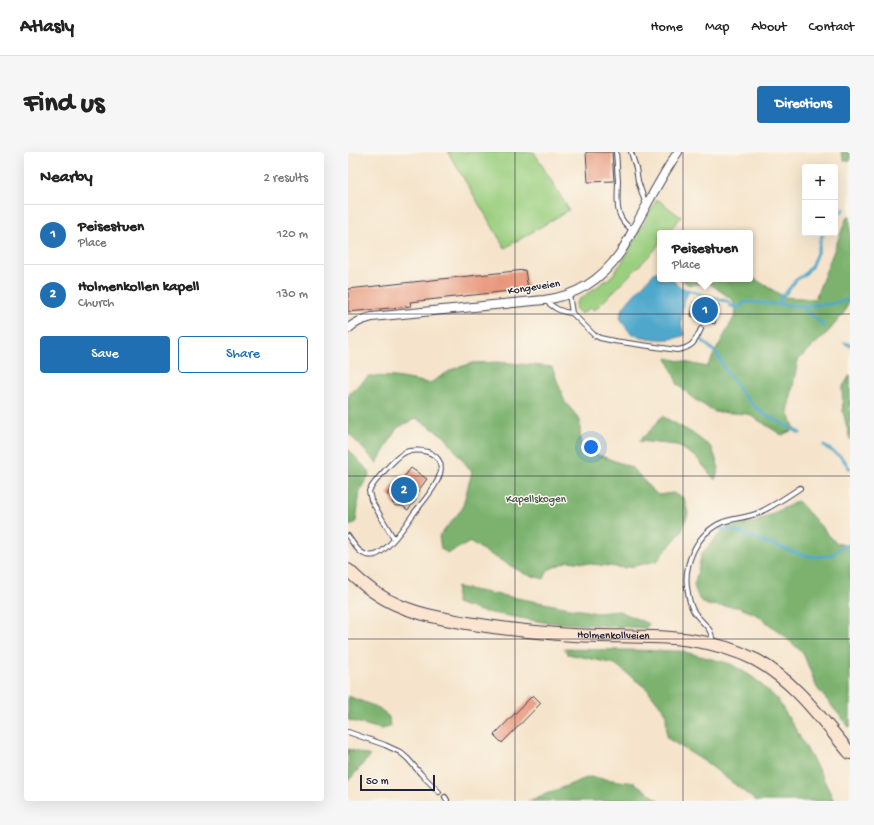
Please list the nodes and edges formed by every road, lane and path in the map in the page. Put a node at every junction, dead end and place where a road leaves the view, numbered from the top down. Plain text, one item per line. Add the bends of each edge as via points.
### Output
1 (616, 152) edge
2 (631, 152) edge
3 (678, 152) edge
4 (646, 206) junction
5 (633, 230) junction
6 (569, 294) junction
7 (544, 300) junction
8 (572, 313) junction
9 (349, 327) edge
10 (701, 329) dead end
11 (800, 488) dead end
12 (348, 536) edge
13 (394, 539) junction
14 (348, 570) edge
15 (712, 643) junction
16 (348, 732) edge
17 (850, 753) edge
18 (439, 792) dead end

1 - 5 lane via 616,204 622,221
2 - 4 lane
3 - 4 street, Kongeveien
4 - 5 street, Kongeveien
5 - 6 street, Kongeveien via 620,253 606,270 591,283
6 - 7 street, Kongeveien
6 - 8 lane
7 - 8 lane via 554,308
7 - 9 street, Kongeveien via 372,317 359,320
8 - 10 lane via 600,338 672,350 691,345
11 - 15 lane via 761,512 719,524 699,541 687,568 686,583 693,610 710,631
12 - 13 lane via 357,549 368,555 380,553
13 - 13 lane via 370,500 369,491 398,457 407,451 417,450 433,454 441,466 437,483
14 - 15 main road, Holmenkollveien via 372,592 390,602 446,619 541,633 685,639
15 - 17 main road, Holmenkollveien via 746,655 781,677 794,688
16 - 18 lane via 400,752

